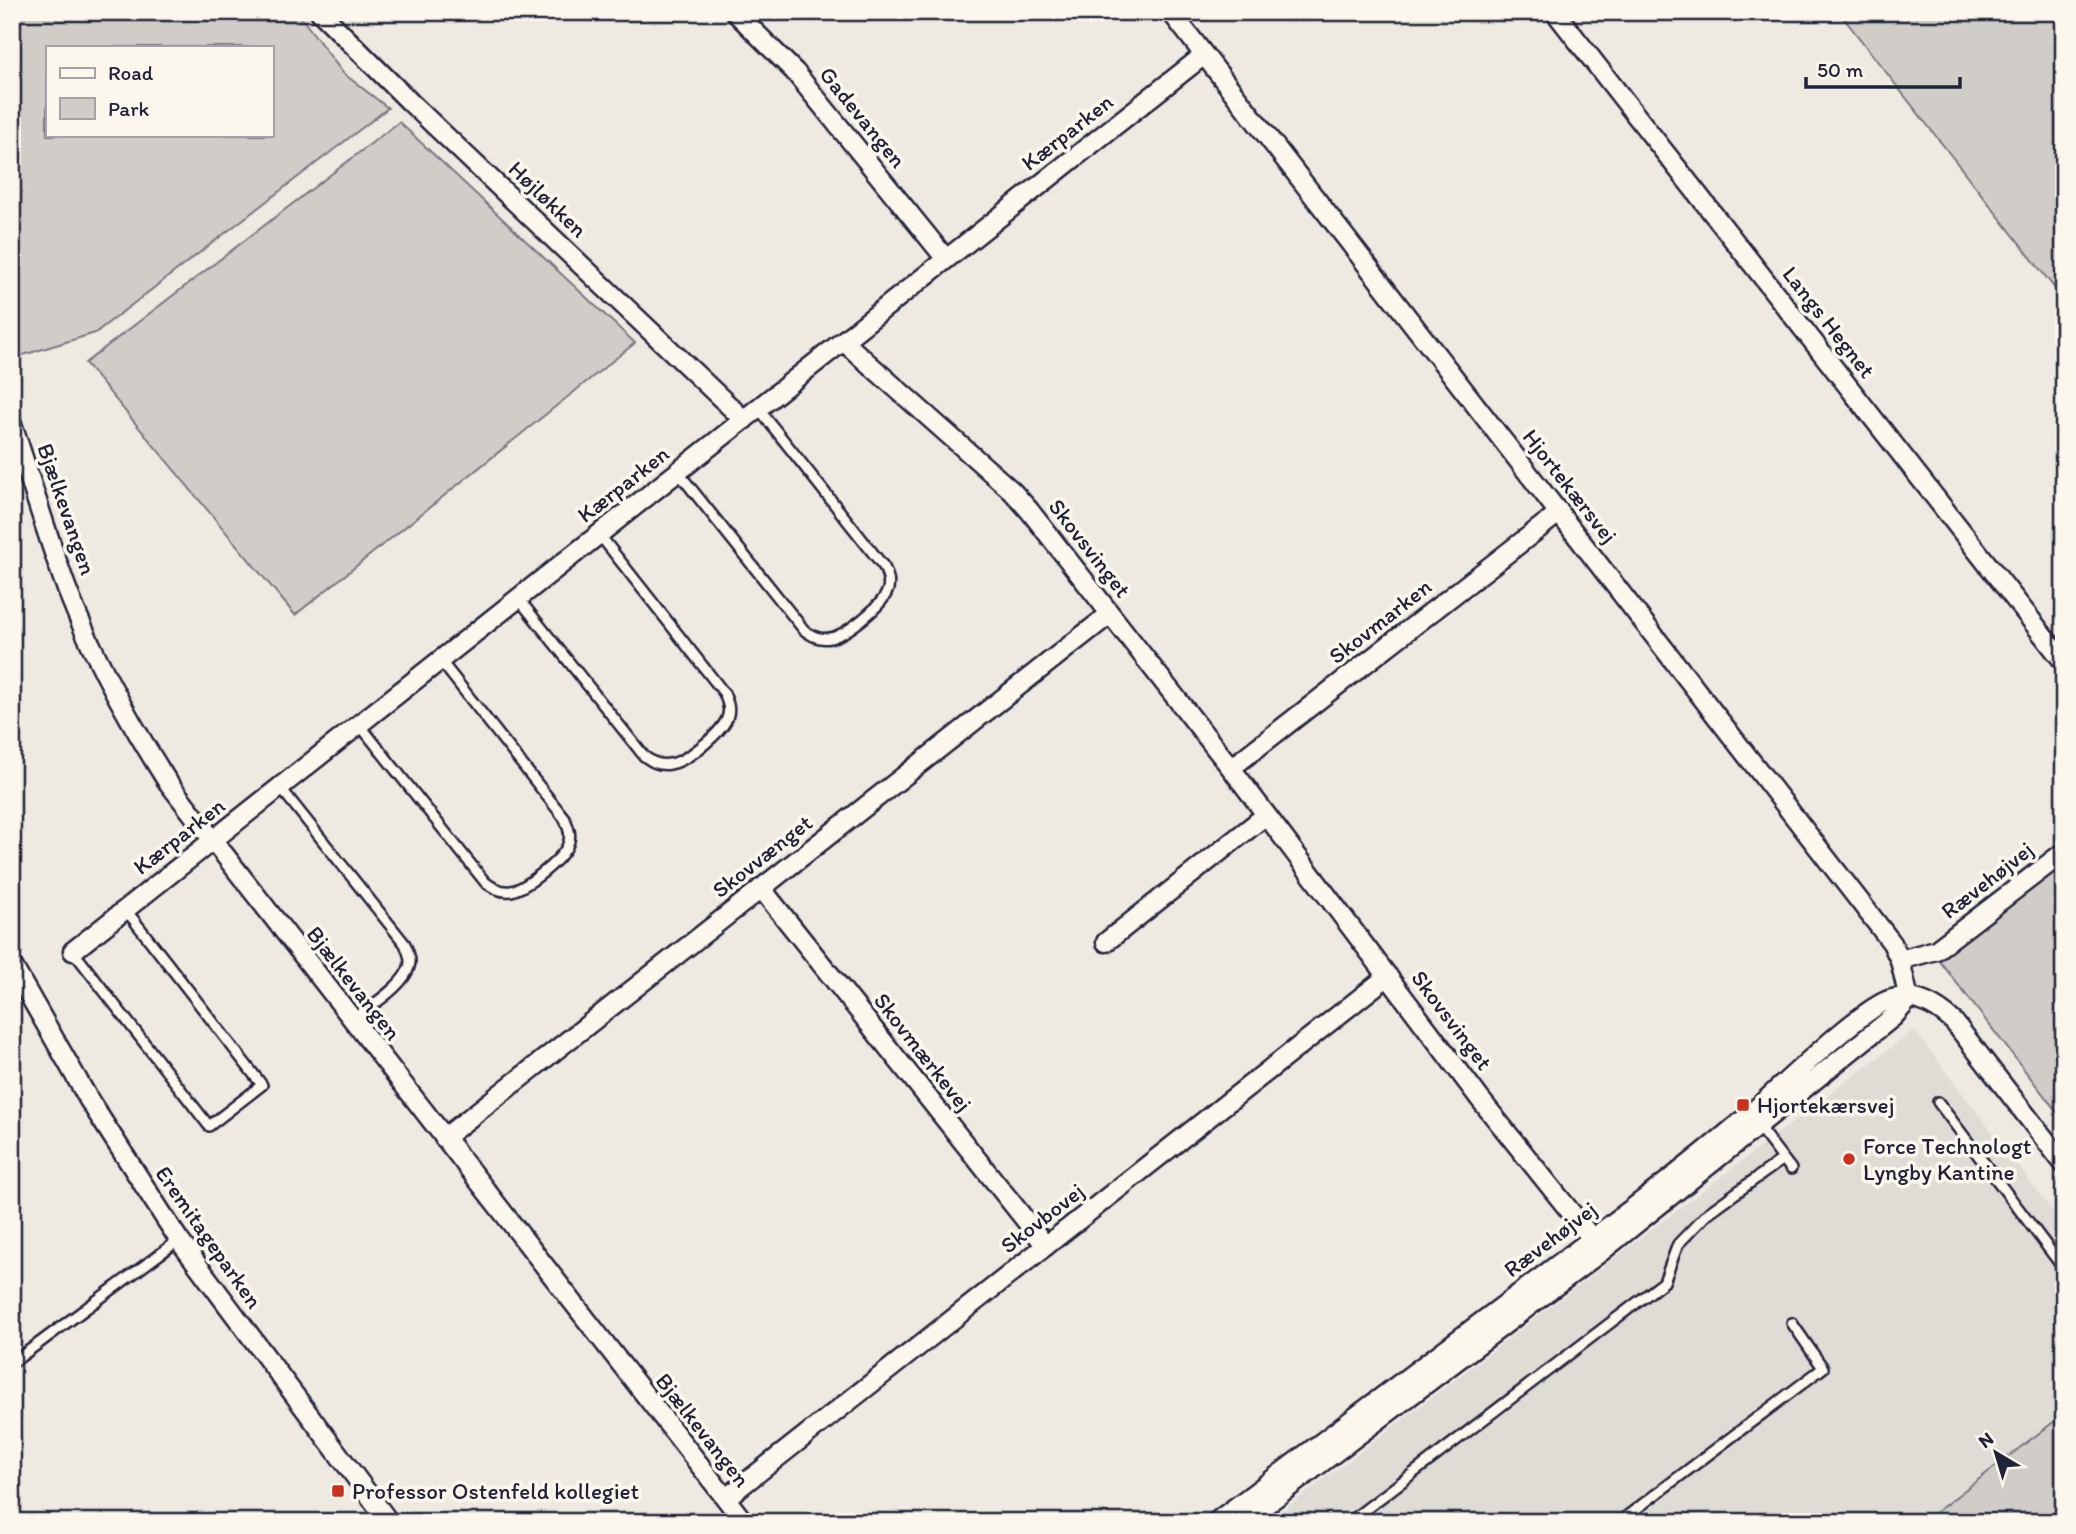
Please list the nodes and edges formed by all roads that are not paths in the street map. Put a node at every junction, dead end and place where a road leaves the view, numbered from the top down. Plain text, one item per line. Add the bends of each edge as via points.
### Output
1 (320, 12) edge
2 (735, 12) edge
3 (1171, 12) edge
4 (1555, 12) edge
5 (1204, 55) junction
6 (946, 259) junction
7 (843, 341) junction
8 (758, 408) junction
9 (744, 420) junction
10 (12, 424) edge
11 (678, 472) junction
12 (1560, 512) junction
13 (599, 534) junction
14 (518, 598) junction
15 (1110, 614) junction
16 (440, 660) junction
17 (2064, 662) edge
18 (359, 724) junction
19 (1231, 768) junction
20 (280, 787) junction
21 (1266, 815) junction
22 (212, 841) junction
23 (2064, 852) edge
24 (761, 888) junction
25 (125, 910) junction
26 (1106, 942) dead end
27 (73, 951) joint
28 (1900, 960) junction
29 (12, 965) edge
30 (1388, 976) junction
31 (1914, 1000) junction
32 (352, 1020) junction
33 (1938, 1102) dead end
34 (1758, 1126) junction
35 (444, 1138) junction
36 (1783, 1158) junction
37 (2064, 1164) edge
38 (1791, 1169) dead end
39 (179, 1240) junction
40 (1597, 1245) junction
41 (1046, 1246) junction
42 (2064, 1269) edge
43 (1792, 1323) dead end
44 (12, 1363) edge
45 (726, 1499) junction
46 (389, 1522) edge
47 (744, 1522) edge
48 (1216, 1522) edge
49 (1243, 1522) edge
50 (1349, 1522) edge
51 (1619, 1522) edge

1 - 9 street, Højløkken
2 - 6 street, Gadevangen via 795,72
3 - 5 street, Hjortekærsvej
4 - 17 street, Langs Hegnet
5 - 6 street, Kærparken
5 - 12 street, Hjortekærsvej
6 - 7 street, Kærparken
7 - 8 street, Kærparken
7 - 15 street, Skovsvinget via 1012,491
8 - 9 street, Kærparken
8 - 11 lane via 884,567 888,589 883,601 842,635 816,638 804,630
9 - 11 street, Kærparken
10 - 22 street, Bjælkevangen via 68,592 102,669 167,781
11 - 13 street, Kærparken
12 - 19 street, Skovmarken
12 - 28 street, Hjortekærsvej via 1892,943
13 - 14 street, Kærparken
13 - 14 lane via 729,705 723,728 682,761 656,764 644,756
14 - 16 street, Kærparken
15 - 19 street, Skovsvinget
15 - 24 street, Skovvænget
16 - 18 street, Kærparken
16 - 18 lane via 570,831 564,853 523,887 497,890 485,882
18 - 20 street, Kærparken
19 - 21 street, Skovsvinget
20 - 22 street, Kærparken
20 - 32 lane via 405,944 410,960 400,983
21 - 26 street
21 - 30 street, Skovsvinget
22 - 25 street, Kærparken
22 - 32 street, Bjælkevangen
23 - 28 street, Rævehøjvej via 1936,950
24 - 35 street, Skovvænget
24 - 41 street, Skovmærkevej
25 - 27 street, Kærparken
25 - 27 lane via 262,1085 209,1126
28 - 31 street, Hjortekærsvej
29 - 39 street, Eremitageparken via 89,1100
30 - 40 street, Skovsvinget
30 - 41 street, Skovbovej
31 - 34 street, Rævehøjvej
31 - 37 street via 1931,1004 1954,1022
31 - 40 street, Rævehøjvej via 1892,999 1866,1013
32 - 35 street, Bjælkevangen
33 - 42 lane
34 - 36 lane
34 - 40 street, Rævehøjvej
35 - 45 street, Bjælkevangen
36 - 38 lane
36 - 50 lane via 1708,1213 1678,1244 1664,1282
39 - 44 lane
39 - 46 street, Eremitageparken
40 - 48 street, Rævehøjvej
40 - 49 street, Rævehøjvej
41 - 45 street, Skovbovej
43 - 51 lane via 1823,1368
45 - 47 street, Bjælkevangen

